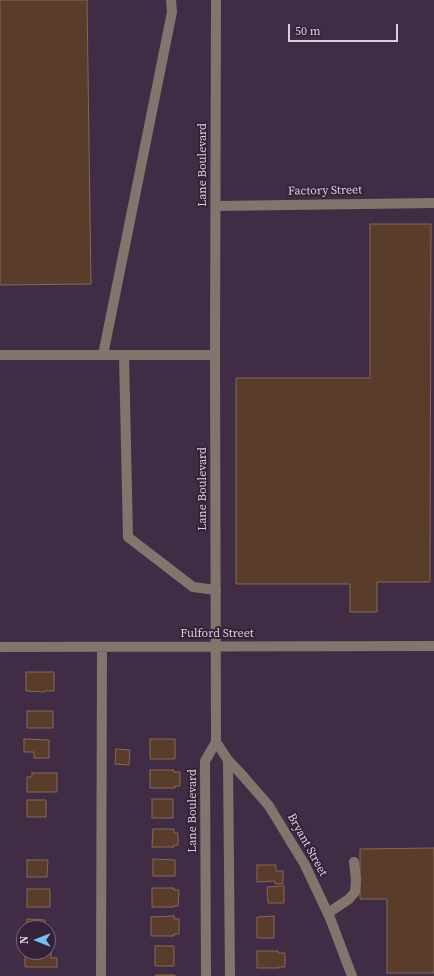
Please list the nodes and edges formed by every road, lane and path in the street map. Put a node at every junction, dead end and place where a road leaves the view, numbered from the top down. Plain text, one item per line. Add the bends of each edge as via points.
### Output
1 (172, 0) edge
2 (216, 0) edge
3 (434, 203) edge
4 (216, 206) junction
5 (0, 355) edge
6 (103, 355) junction
7 (124, 355) junction
8 (215, 355) junction
9 (216, 590) junction
10 (434, 646) edge
11 (0, 647) edge
12 (102, 647) junction
13 (216, 647) junction
14 (216, 742) junction
15 (228, 760) junction
16 (354, 862) dead end
17 (328, 913) junction
18 (101, 976) edge
19 (206, 976) edge
20 (230, 976) edge
21 (352, 976) edge

1 - 6 street via 172,12
2 - 4 street, Lane Boulevard
3 - 4 street, Factory Street
4 - 8 street, Lane Boulevard
5 - 6 street
6 - 7 street
7 - 8 street
7 - 9 street via 128,537 193,587
8 - 9 street, Lane Boulevard
9 - 13 street, Lane Boulevard
10 - 13 street, Fulford Street
11 - 12 street, Fulford Street
12 - 13 street, Fulford Street
12 - 18 street
13 - 14 street, Lane Boulevard
14 - 15 street, Bryant Street
14 - 19 street, Lane Boulevard via 205,761
15 - 17 street, Bryant Street via 269,806 305,865
15 - 20 street
16 - 17 street via 355,892
17 - 21 street, Bryant Street

